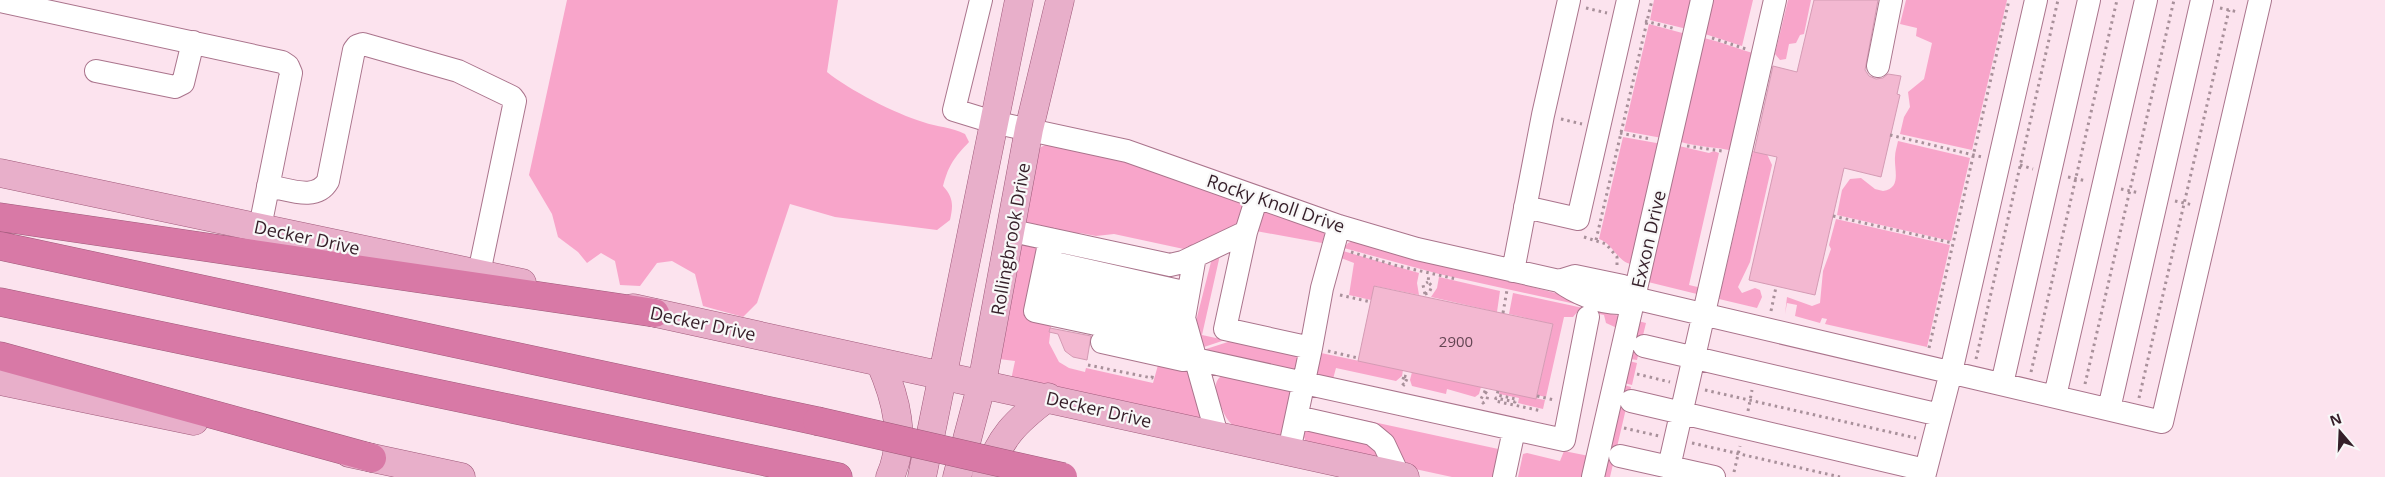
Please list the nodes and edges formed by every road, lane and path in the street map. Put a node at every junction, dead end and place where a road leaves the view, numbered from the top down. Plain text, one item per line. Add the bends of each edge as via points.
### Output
1 (981, 0) edge
2 (1020, 0) edge
3 (1060, 0) edge
4 (1652, 0) edge
5 (1702, 0) edge
6 (1776, 0) edge
7 (1891, 0) edge
8 (2009, 0) edge
9 (2036, 0) edge
10 (2058, 0) edge
11 (2089, 0) edge
12 (2117, 0) edge
13 (2146, 0) edge
14 (2174, 0) edge
15 (0, 1) edge
16 (2201, 1) edge
17 (1569, 2) edge
18 (1621, 7) edge
19 (2258, 8) edge
20 (2229, 10) junction
21 (1640, 20) dead end
22 (1647, 22) junction
23 (1678, 29) dead end
24 (1704, 36) dead end
25 (193, 42) junction
26 (1749, 50) dead end
27 (1878, 66) dead end
28 (96, 71) dead end
29 (1543, 115) junction
30 (993, 122) junction
31 (1587, 125) dead end
32 (1029, 129) junction
33 (1619, 133) junction
34 (1890, 135) dead end
35 (1653, 140) dead end
36 (1679, 145) dead end
37 (1724, 151) dead end
38 (1973, 155) junction
39 (1988, 158) dead end
40 (2015, 164) dead end
41 (2020, 166) junction
42 (2040, 170) dead end
43 (0, 172) edge
44 (2067, 176) dead end
45 (2076, 178) junction
46 (2095, 183) dead end
47 (268, 186) junction
48 (2111, 187) dead end
49 (2130, 191) junction
50 (2148, 195) dead end
51 (1257, 197) junction
52 (2174, 201) dead end
53 (2184, 203) junction
54 (1525, 207) junction
55 (2201, 207) dead end
56 (1833, 216) dead end
57 (0, 217) edge
58 (1339, 226) junction
59 (260, 227) junction
60 (1012, 231) junction
61 (1246, 232) junction
62 (1583, 237) dead end
63 (1596, 240) junction
64 (1953, 243) junction
65 (0, 246) edge
66 (1195, 256) junction
67 (1616, 269) dead end
68 (479, 273) junction
69 (1043, 273) junction
70 (1429, 274) dead end
71 (1510, 281) junction
72 (1776, 287) dead end
73 (1334, 294) dead end
74 (1425, 295) dead end
75 (1634, 298) junction
76 (0, 302) edge
77 (1371, 302) dead end
78 (655, 313) junction
79 (1503, 313) dead end
80 (1770, 313) dead end
81 (1705, 314) junction
82 (1588, 317) dead end
83 (1188, 319) junction
84 (1102, 342) dead end
85 (1644, 346) dead end
86 (1311, 348) junction
87 (1928, 350) dead end
88 (0, 356) edge
89 (1358, 358) dead end
90 (1694, 358) junction
91 (1976, 359) dead end
92 (880, 362) junction
93 (1156, 363) dead end
94 (1088, 365) dead end
95 (1951, 372) junction
96 (2031, 372) dead end
97 (1407, 374) dead end
98 (1637, 374) dead end
99 (942, 375) junction
100 (0, 381) edge
101 (1672, 382) dead end
102 (1754, 382) dead end
103 (982, 383) junction
104 (1304, 383) junction
105 (1404, 383) dead end
106 (2002, 384) junction
107 (2085, 385) dead end
108 (1702, 389) dead end
109 (1498, 391) dead end
110 (2055, 396) junction
111 (1048, 397) junction
112 (2139, 398) dead end
113 (1481, 399) dead end
114 (1486, 400) dead end
115 (1750, 400) junction
116 (1631, 401) dead end
117 (2109, 409) junction
118 (1542, 411) dead end
119 (1682, 413) junction
120 (1940, 415) junction
121 (1297, 417) junction
122 (1746, 418) dead end
123 (1624, 428) dead end
124 (1514, 430) junction
125 (1217, 435) junction
126 (1660, 436) dead end
127 (1919, 439) dead end
128 (1691, 443) dead end
129 (1740, 444) dead end
130 (1289, 451) junction
131 (1738, 453) junction
132 (1620, 456) dead end
133 (372, 458) junction
134 (1669, 467) junction
135 (1925, 474) edge
136 (1724, 475) edge
137 (1402, 476) edge
138 (461, 477) edge
139 (838, 477) edge
140 (890, 477) edge
141 (922, 477) edge
142 (957, 477) edge
143 (986, 477) edge
144 (1063, 477) edge
145 (1504, 477) edge
146 (1593, 477) edge
147 (1840, 477) edge

1 - 30 lane, Rocky Knoll Drive via 954,110
2 - 30 main road
3 - 32 main road, Rollingbrook Drive
4 - 22 path
5 - 75 lane, Exxon Drive
6 - 81 lane
7 - 27 lane
8 - 38 path
9 - 95 lane
10 - 41 path
11 - 106 lane
12 - 45 path
13 - 110 lane
14 - 49 path
15 - 25 lane
16 - 20 path
16 - 117 lane
17 - 18 path
17 - 29 lane
18 - 54 lane via 1578,219
19 - 20 path
19 - 117 lane, Rocky Knoll Drive via 2162,422
20 - 53 path
21 - 22 path
22 - 23 path
22 - 33 path
24 - 26 path
25 - 28 lane via 183,83 175,88
25 - 47 lane via 288,66 291,73
29 - 31 path
29 - 54 lane
30 - 32 lane, Rocky Knoll Drive
30 - 99 main road
32 - 51 lane, Rocky Knoll Drive via 1127,151
32 - 60 main road, Rollingbrook Drive
33 - 35 path
33 - 63 path
34 - 38 path
36 - 37 path
38 - 39 path
38 - 64 path
40 - 41 path
41 - 42 path
41 - 91 path
43 - 59 main road, Decker Drive
44 - 45 path
45 - 46 path
45 - 96 path
47 - 59 lane
47 - 68 lane via 311,194 328,181 357,46 363,44 458,71 515,101
48 - 49 path
49 - 50 path
49 - 107 path
51 - 58 lane, Rocky Knoll Drive
51 - 61 lane
52 - 53 path
53 - 55 path
53 - 112 path
54 - 71 lane
56 - 64 path
57 - 78 highway
58 - 71 lane, Rocky Knoll Drive
58 - 86 lane via 1322,288
59 - 68 main road, Decker Drive
60 - 69 lane
60 - 103 main road, Rollingbrook Drive
61 - 66 lane
61 - 86 lane via 1225,329
62 - 63 path
63 - 67 path via 1606,244 1618,257
64 - 87 path
65 - 144 highway, bridge
66 - 69 lane via 1170,265
66 - 83 lane
68 - 78 main road, Decker Drive
69 - 83 lane
69 - 83 lane
70 - 74 path via 1428,282 1423,284
71 - 75 lane, Rocky Knoll Drive via 1559,281 1574,292 1620,303
71 - 79 path
72 - 80 path
73 - 77 path
75 - 81 lane, Rocky Knoll Drive
75 - 146 lane, Exxon Drive
76 - 139 highway
78 - 92 main road, Decker Drive
81 - 90 lane
81 - 95 lane, Rocky Knoll Drive
82 - 124 lane via 1564,440
83 - 84 lane via 1182,360
83 - 104 lane
83 - 125 lane
85 - 90 lane
86 - 89 path
86 - 104 lane
88 - 133 highway
90 - 119 lane
90 - 120 lane
92 - 99 main road, Decker Drive
92 - 140 main road via 892,388 898,415 898,444
93 - 94 path via 1152,378
95 - 106 lane, Rocky Knoll Drive
95 - 120 lane
97 - 105 path
98 - 101 path
99 - 103 main road, Decker Drive
99 - 141 main road
100 - 133 main road
102 - 115 path
103 - 111 main road, Decker Drive
103 - 142 main road, Rollingbrook Drive
104 - 121 lane
104 - 124 lane
106 - 110 lane, Rocky Knoll Drive
108 - 115 path
109 - 118 path via 1497,395 1516,399 1515,402 1496,398 1495,401
110 - 117 lane, Rocky Knoll Drive
111 - 125 main road, Decker Drive
111 - 143 main road via 1023,416 1007,434
113 - 114 path via 1486,390
115 - 122 path
115 - 127 path
116 - 119 lane
119 - 134 lane
119 - 135 lane
120 - 135 lane
121 - 130 lane
121 - 137 lane via 1372,434 1384,444
123 - 126 path
124 - 145 lane
125 - 130 main road, Decker Drive
128 - 131 path
129 - 131 path
130 - 137 main road, Decker Drive
131 - 136 path
131 - 147 path
132 - 134 lane
133 - 138 main road
134 - 136 lane

